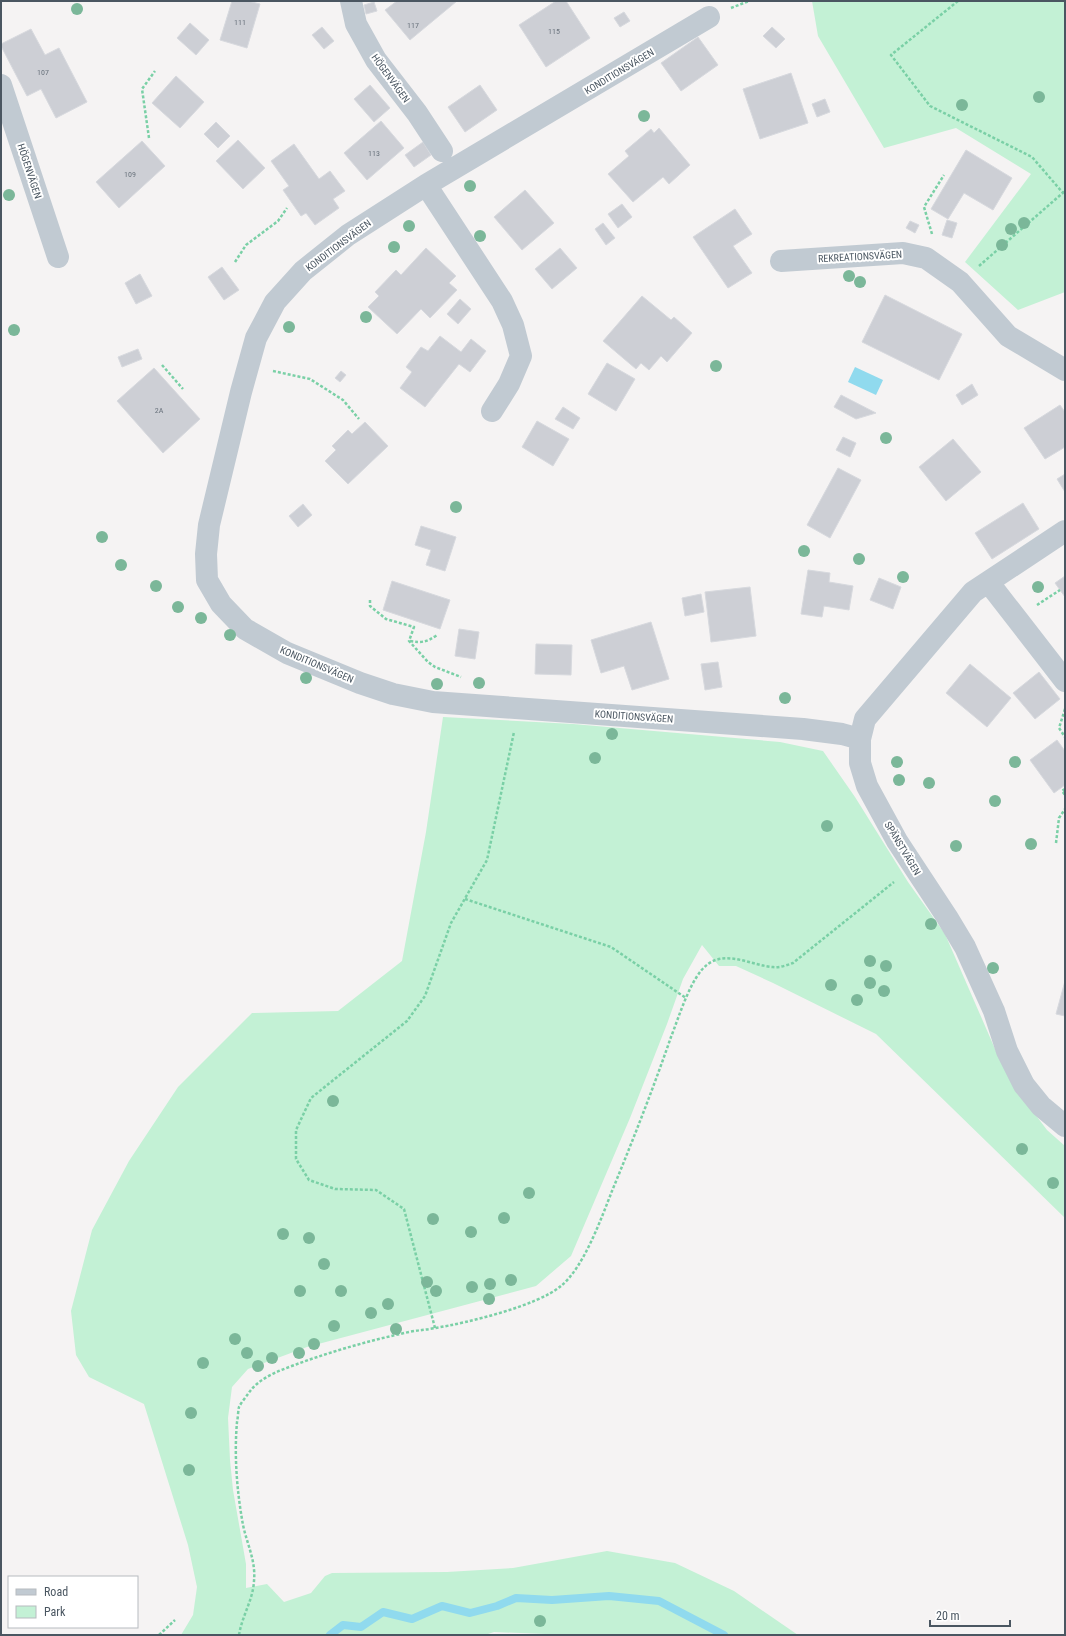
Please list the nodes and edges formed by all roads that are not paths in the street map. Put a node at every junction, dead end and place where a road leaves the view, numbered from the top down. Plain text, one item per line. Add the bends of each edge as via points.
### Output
1 (351, 1) edge
2 (709, 17) dead end
3 (1, 85) edge
4 (442, 151) dead end
5 (426, 185) junction
6 (58, 257) dead end
7 (782, 260) dead end
8 (1065, 370) edge
9 (492, 410) dead end
10 (1065, 531) edge
11 (989, 583) junction
12 (1065, 681) edge
13 (860, 739) junction
14 (1065, 1126) edge

1 - 4 street, HÖGENVÄGEN via 356,24 376,60 417,113
2 - 5 street, KONDITIONSVÄGEN
3 - 6 street, HÖGENVÄGEN
5 - 9 street via 502,301 514,325 521,356 509,384
5 - 13 street, KONDITIONSVÄGEN via 348,235 303,271 275,302 256,338 209,526 207,580 221,604 245,629 286,653 393,694 433,702 803,729
7 - 8 street, REKREATIONSVÄGEN via 903,253 926,258 960,282 1008,336
10 - 11 street, SPÄNSTVÄGEN
11 - 12 street
11 - 13 street, SPÄNSTVÄGEN via 973,592 964,601 865,718
13 - 14 street, SPÄNSTVÄGEN via 860,763 867,786 897,842 965,947 1024,1085 1041,1106

